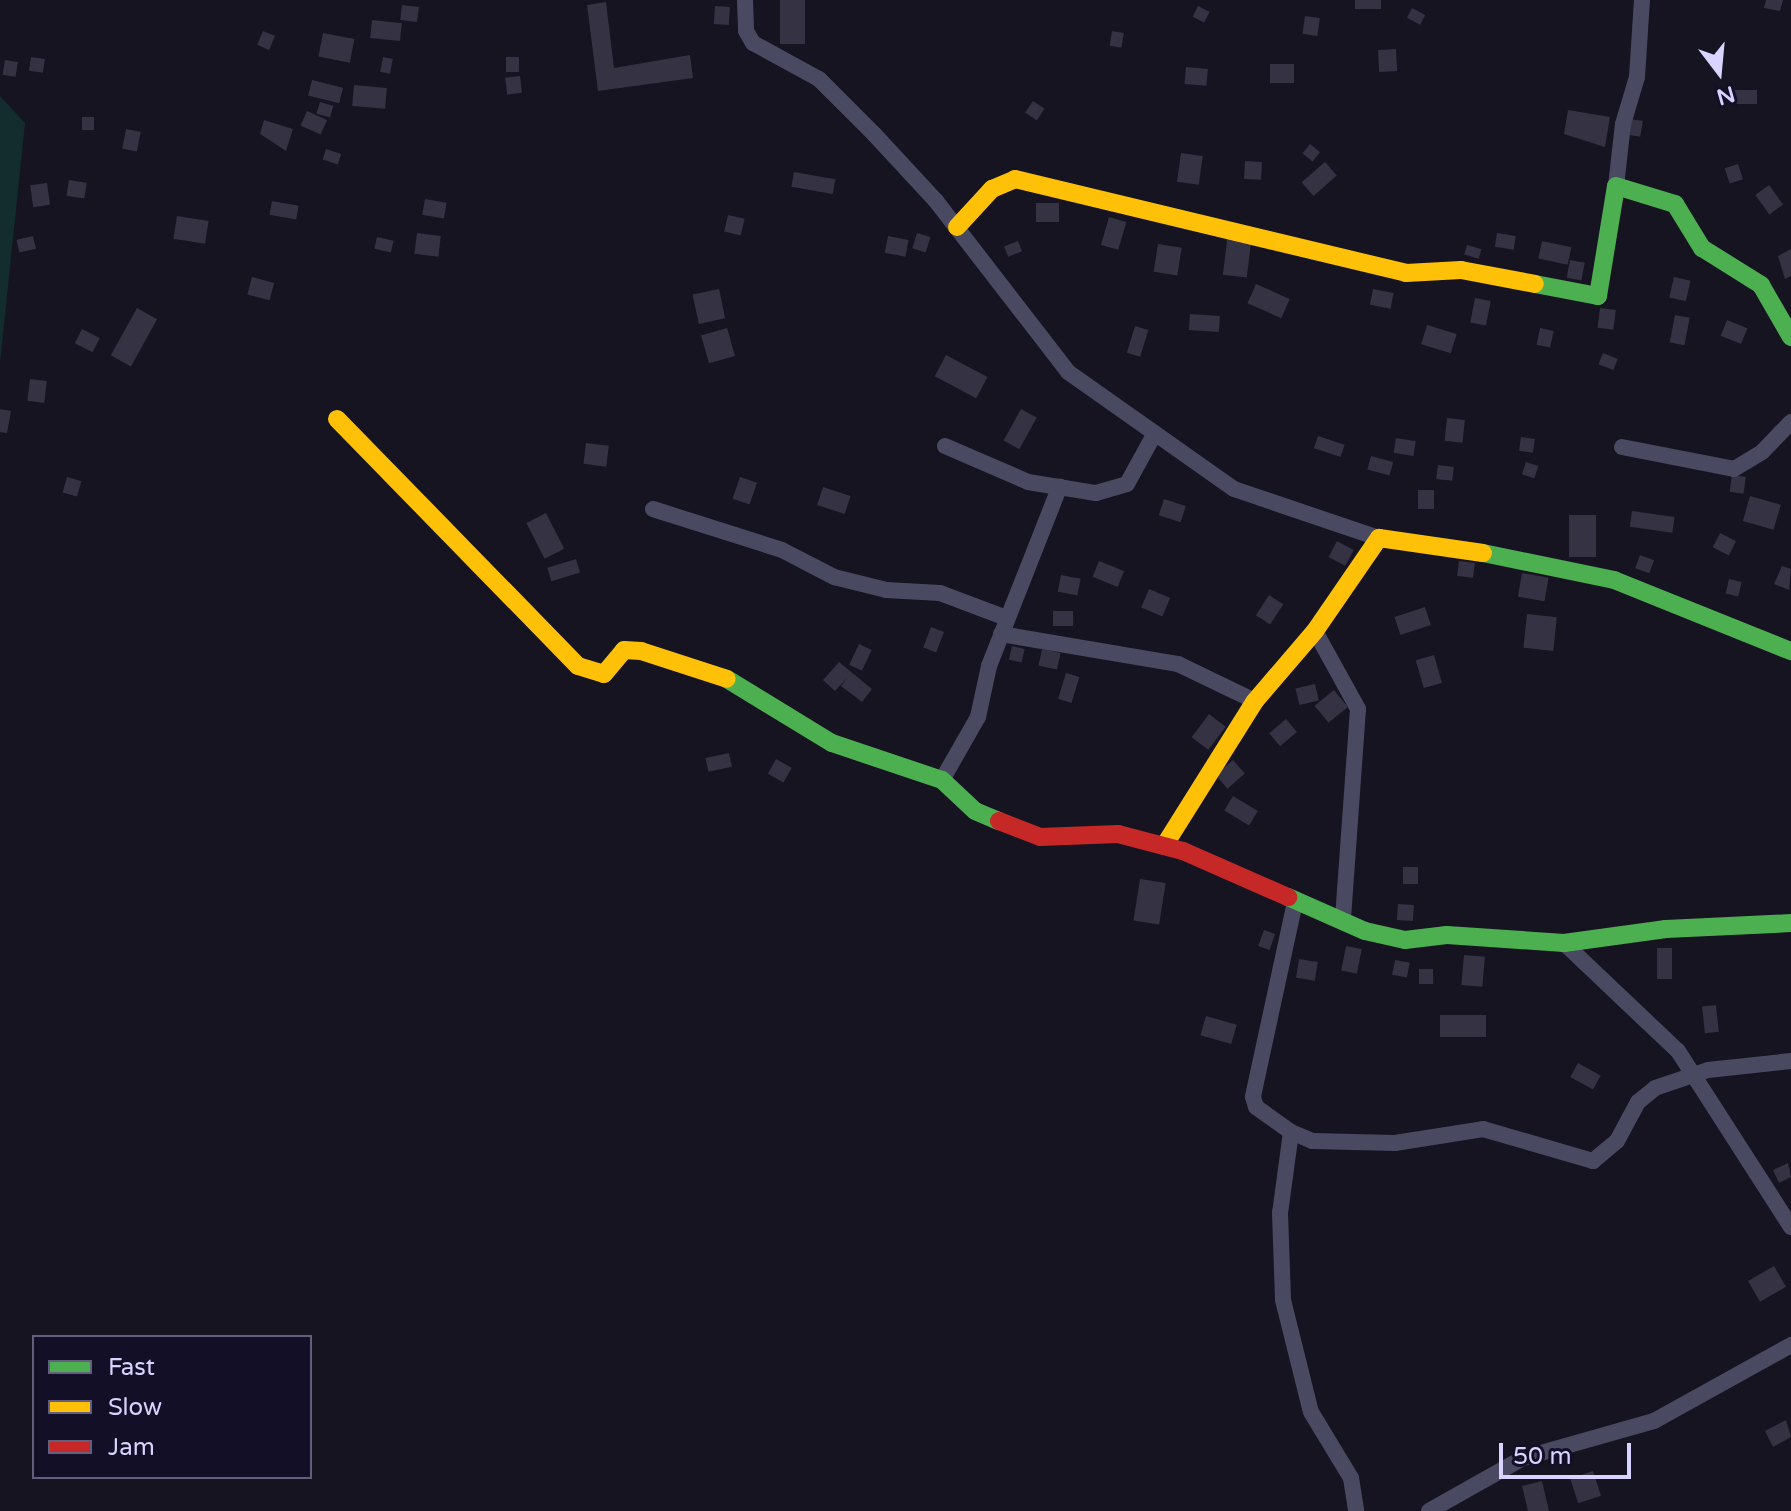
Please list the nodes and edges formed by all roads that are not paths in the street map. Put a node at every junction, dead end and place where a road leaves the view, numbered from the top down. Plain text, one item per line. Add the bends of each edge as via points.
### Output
1 (745, 0) edge
2 (1642, 0) edge
3 (1616, 186) junction
4 (957, 227) junction
5 (1791, 337) edge
6 (337, 419) dead end
7 (1791, 422) edge
8 (1155, 433) junction
9 (945, 446) dead end
10 (1622, 447) dead end
11 (1060, 486) junction
12 (653, 509) dead end
13 (1379, 538) junction
14 (1004, 626) junction
15 (1315, 631) junction
16 (1791, 651) edge
17 (1255, 701) junction
18 (942, 780) junction
19 (1164, 846) junction
20 (1295, 902) junction
21 (1343, 917) junction
22 (1791, 923) edge
23 (1564, 943) junction
24 (1791, 1061) edge
25 (1693, 1073) junction
26 (1291, 1132) junction
27 (1791, 1227) edge
28 (1791, 1345) edge
29 (1356, 1511) edge
30 (1429, 1511) edge

1 - 4 street via 746,31 753,43 819,79
2 - 3 street via 1637,77 1623,124
3 - 4 street via 1598,296 1461,270 1406,273 1015,179 992,189
3 - 5 street via 1675,204 1702,248 1761,285
4 - 8 street via 1068,372
6 - 18 street via 578,666 604,674 624,650 641,651 723,677 832,743
7 - 10 street via 1762,452 1734,469
8 - 11 street via 1127,484 1096,493
8 - 13 street via 1209,475 1264,504
9 - 11 street via 1028,482
11 - 14 street
12 - 14 street via 782,550 834,577 886,590 940,593
13 - 15 street
13 - 16 street via 1459,546 1537,568 1614,580
14 - 17 street via 1178,664
14 - 18 street via 978,717
15 - 17 street
15 - 21 street via 1358,709
17 - 19 street
18 - 19 street via 975,811 1040,837 1118,834
19 - 20 street
20 - 21 street
20 - 26 street via 1253,1097 1256,1107
21 - 23 street via 1365,931 1405,940 1447,935
22 - 23 street via 1679,927
23 - 25 street via 1611,993 1659,1031
24 - 25 street
25 - 26 street via 1655,1088 1638,1102 1617,1141 1593,1161 1483,1129 1395,1143 1312,1141
25 - 27 street
26 - 29 street via 1280,1213 1283,1300 1311,1412 1351,1478
28 - 30 street via 1654,1421 1523,1458

